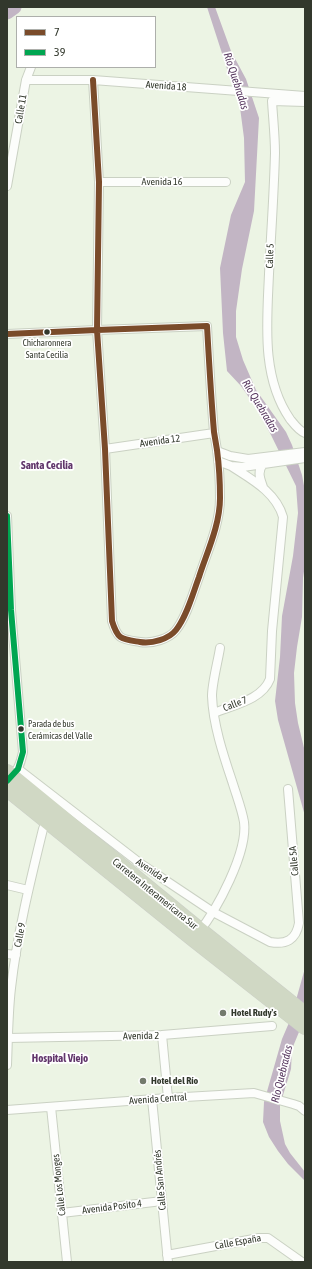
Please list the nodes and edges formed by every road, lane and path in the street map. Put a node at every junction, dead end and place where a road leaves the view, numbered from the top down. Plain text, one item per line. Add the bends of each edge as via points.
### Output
1 (31, 68) edge
2 (26, 80) junction
3 (93, 80) junction
4 (305, 96) edge
5 (305, 102) edge
6 (99, 182) junction
7 (226, 182) dead end
8 (7, 186) edge
9 (97, 330) junction
10 (7, 334) edge
11 (214, 433) junction
12 (305, 433) edge
13 (105, 450) junction
14 (217, 451) junction
15 (305, 452) edge
16 (305, 458) edge
17 (218, 461) junction
18 (268, 461) junction
19 (231, 466) junction
20 (264, 488) junction
21 (7, 516) edge
22 (220, 648) dead end
23 (214, 712) junction
24 (10, 778) edge
25 (288, 789) dead end
26 (50, 816) junction
27 (7, 885) edge
28 (28, 890) junction
29 (213, 912) junction
30 (297, 932) joint
31 (196, 935) junction
32 (7, 954) edge
33 (16, 955) junction
34 (281, 1001) junction
35 (305, 1014) edge
36 (272, 1026) dead end
37 (305, 1027) edge
38 (162, 1036) junction
39 (8, 1038) junction
40 (7, 1065) edge
41 (168, 1098) junction
42 (152, 1099) junction
43 (51, 1107) junction
44 (7, 1110) edge
45 (305, 1111) edge
46 (162, 1201) junction
47 (62, 1213) junction
48 (167, 1259) edge
49 (68, 1262) edge
50 (302, 1262) edge

1 - 2 street, Calle 11
2 - 3 street, Avenida 18
2 - 8 street, Calle 11
3 - 4 street, Avenida 18
3 - 6 street
5 - 12 street, Calle 5 via 272,101 275,152 267,327 269,358 276,389 287,414
6 - 7 street, Avenida 16
6 - 9 street
9 - 10 street
9 - 11 street via 207,326
9 - 13 street
11 - 13 street, Avenida 12
11 - 14 street
13 - 17 street via 112,621 116,634 123,639 142,642 153,642 167,637 176,631 183,618 214,533 219,511
14 - 17 street
14 - 18 street via 230,456
15 - 18 street
16 - 18 street
17 - 19 street
18 - 19 street via 243,467
18 - 20 street, Calle 7 via 260,468 259,476
19 - 20 street, Calle 7
20 - 23 street, Calle 7 via 277,503 283,517 270,679 268,686 261,693
21 - 24 street via 11,610 23,752
22 - 23 street via 212,694
23 - 29 street, Calle 7 via 223,754 244,823 244,836 241,852
24 - 26 highway, Carretera Interamericana Sur
24 - 29 street, Avenida 4
25 - 30 street, Calle 5A via 299,924
26 - 28 street, Calle 9
26 - 31 highway, Carretera Interamericana Sur
27 - 28 street
28 - 33 street, Calle 9
29 - 30 street, Avenida 4 via 270,942 287,942
29 - 31 street, Calle 7
31 - 34 highway, Carretera Interamericana Sur
32 - 33 street
33 - 39 street, Calle 9
34 - 35 highway, Carretera Interamericana Sur
34 - 37 highway, Carretera Interamericana Sur
36 - 38 street, Avenida 2
38 - 39 street, Avenida 2
38 - 41 street
39 - 40 street, Calle 9
41 - 42 street, Avenida Central
41 - 45 street, Avenida Central via 254,1093 299,1106
42 - 43 street, Avenida Central
42 - 46 street, Calle San Andrés
43 - 44 street, Avenida Central
43 - 47 street, Calle Los Monges
46 - 47 street, Avenida Posito 4
46 - 48 street, Calle San Andrés
47 - 49 street, Calle Los Monges
48 - 50 street, Calle España via 268,1238

